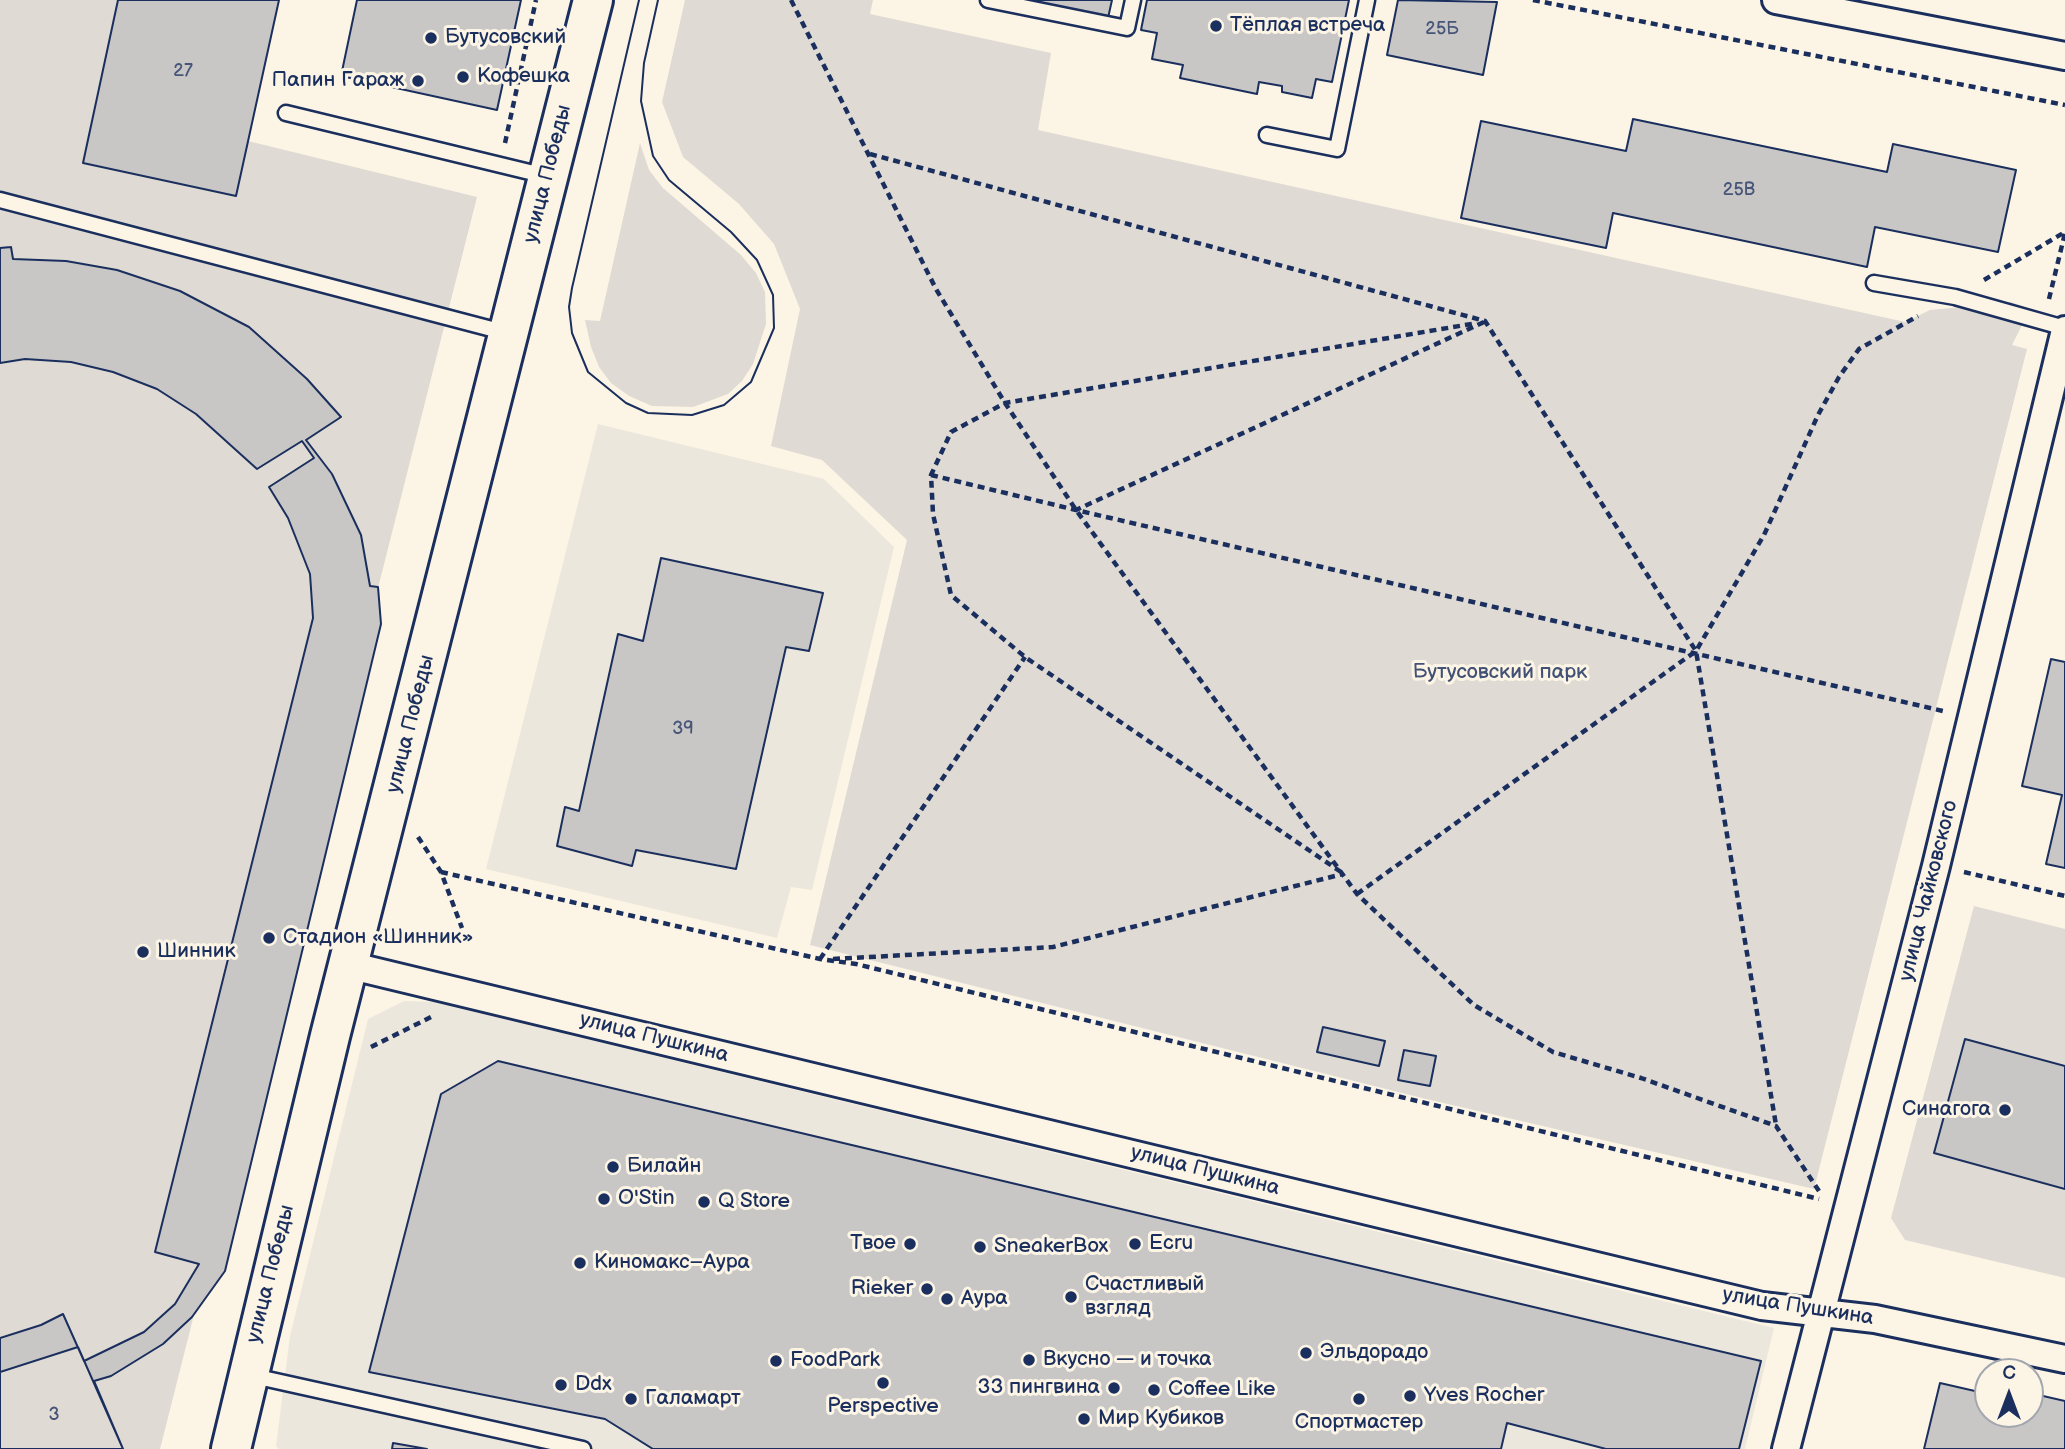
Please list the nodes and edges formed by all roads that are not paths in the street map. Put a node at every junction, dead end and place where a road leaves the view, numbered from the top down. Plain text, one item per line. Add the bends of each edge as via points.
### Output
1 (593, 0) edge
2 (988, 0) edge
3 (1133, 0) edge
4 (1367, 0) edge
5 (1776, 0) edge
6 (1857, 8) edge
7 (2065, 56) edge
8 (286, 113) dead end
9 (1267, 135) dead end
10 (547, 177) junction
11 (0, 200) edge
12 (1874, 283) dead end
13 (2065, 329) edge
14 (508, 333) junction
15 (348, 965) junction
16 (1819, 1312) junction
17 (2065, 1359) edge
18 (247, 1374) junction
19 (230, 1449) edge
20 (583, 1449) edge
21 (1786, 1449) edge

1 - 10 main road, улица Победы
2 - 3 lane via 1127,28
4 - 9 lane via 1336,149
5 - 6 street
6 - 7 street
8 - 10 lane
10 - 14 main road, улица Победы
11 - 14 lane
12 - 13 lane via 1955,297
13 - 16 street, улица Чайковского via 1936,866
14 - 15 main road, улица Победы
15 - 16 street, улица Пушкина via 1748,1303
15 - 18 main road, улица Победы
16 - 17 street, улица Пушкина via 1875,1319
16 - 21 street, улица Чайковского
18 - 19 main road, улица Победы
18 - 20 lane

